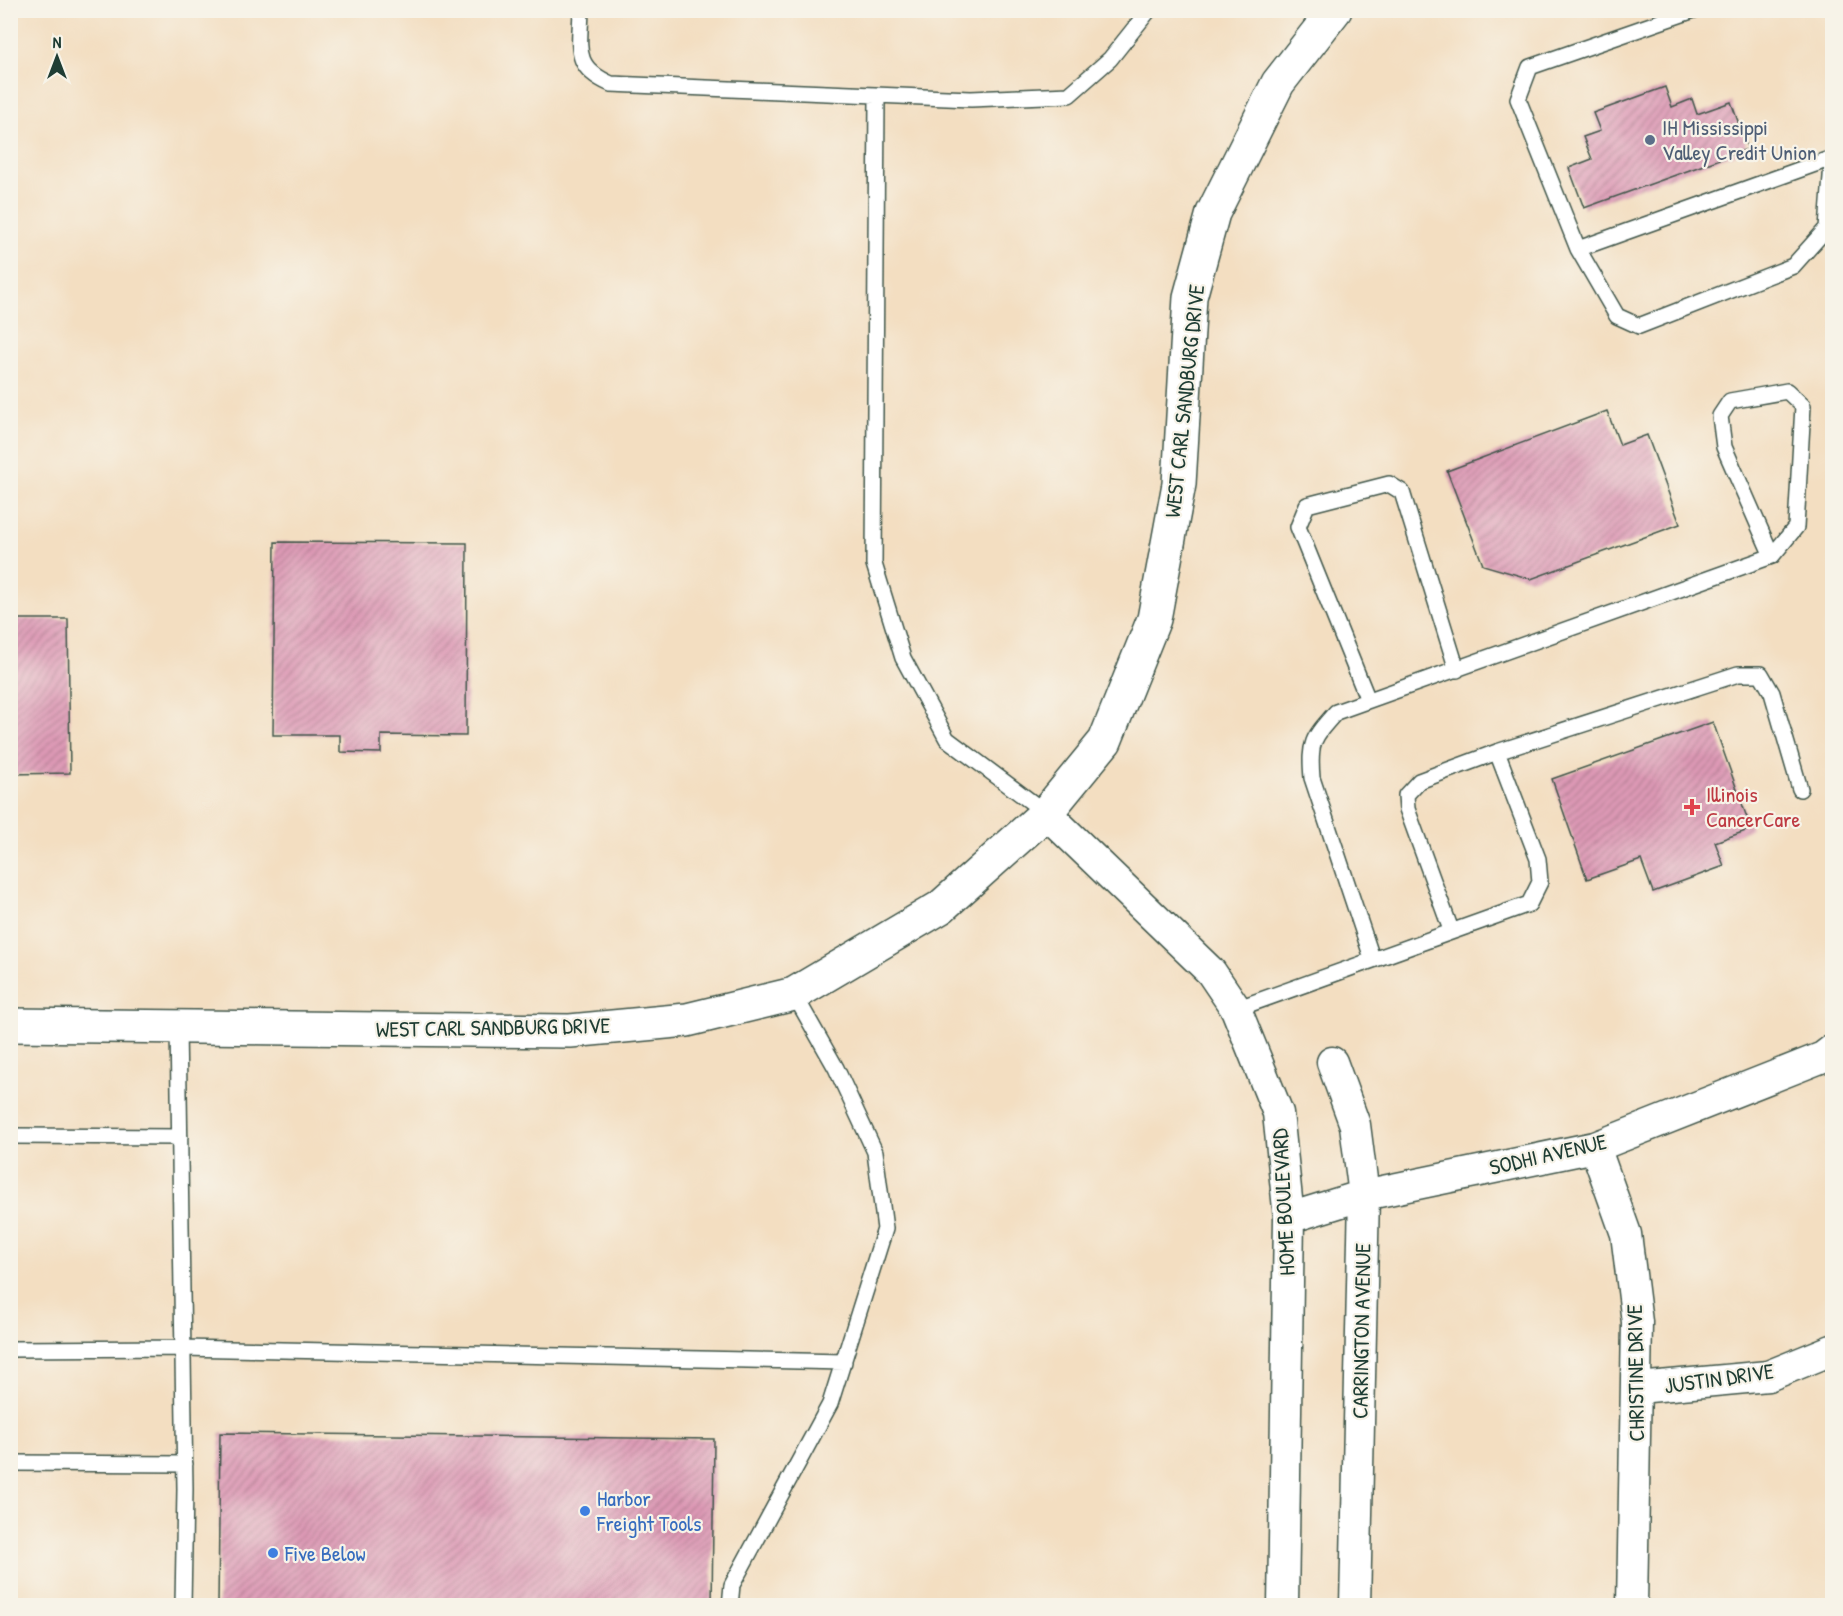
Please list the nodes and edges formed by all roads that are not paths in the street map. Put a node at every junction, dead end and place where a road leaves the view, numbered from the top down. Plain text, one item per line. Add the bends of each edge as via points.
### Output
1 (580, 10) edge
2 (1149, 10) edge
3 (1335, 10) edge
4 (1694, 10) edge
5 (877, 96) junction
6 (1833, 158) edge
7 (1833, 164) edge
8 (1578, 249) junction
9 (1772, 556) junction
10 (1456, 670) junction
11 (1368, 700) junction
12 (1497, 752) junction
13 (1800, 789) dead end
14 (1046, 813) junction
15 (1451, 930) junction
16 (1372, 958) junction
17 (794, 994) junction
18 (1236, 1009) junction
19 (10, 1025) edge
20 (178, 1027) junction
21 (1833, 1050) edge
22 (1332, 1062) dead end
23 (10, 1136) edge
24 (180, 1137) junction
25 (1595, 1147) junction
26 (1364, 1195) junction
27 (1289, 1218) junction
28 (183, 1348) junction
29 (10, 1349) edge
30 (1833, 1350) edge
31 (844, 1362) junction
32 (1638, 1388) junction
33 (10, 1463) edge
34 (185, 1464) junction
35 (183, 1605) edge
36 (730, 1605) edge
37 (1283, 1605) edge
38 (1355, 1605) edge
39 (1632, 1605) edge

1 - 5 lane via 580,59 592,76 611,84
2 - 5 lane via 1110,59 1069,95 971,99
3 - 14 street, WEST CARL SANDBURG DRIVE via 1278,83 1213,213 1190,297 1179,484 1154,619 1105,741
4 - 8 lane via 1530,67 1518,99
5 - 14 lane via 874,564 903,658 947,739
6 - 8 lane
7 - 8 lane via 1827,228 1793,266 1639,326 1617,315
9 - 9 lane via 1796,527 1803,406 1788,391 1730,400 1720,416 1724,447
9 - 10 lane
10 - 11 lane
10 - 11 lane via 1402,492 1389,484 1308,506 1298,527
11 - 16 lane via 1336,712 1318,732 1309,750 1312,778
12 - 13 lane via 1738,674 1761,674 1772,693
12 - 15 lane via 1538,859 1540,882 1529,904
12 - 15 lane via 1419,781 1406,795 1407,809
14 - 17 street, WEST CARL SANDBURG DRIVE via 941,907
14 - 18 street, HOME BOULEVARD via 1211,972
15 - 16 lane
16 - 18 lane
17 - 20 street, WEST CARL SANDBURG DRIVE via 687,1020 570,1031
17 - 31 lane via 836,1068 875,1152 885,1229
18 - 27 street, HOME BOULEVARD via 1278,1113
19 - 20 street, WEST CARL SANDBURG DRIVE
20 - 24 lane
21 - 25 street, SODHI AVENUE
22 - 26 street, CARRINGTON AVENUE via 1355,1125
23 - 24 lane
24 - 28 lane
25 - 26 street, SODHI AVENUE
25 - 32 street, CHRISTINE DRIVE via 1626,1234 1637,1322
26 - 27 street, SODHI AVENUE
26 - 38 street, CARRINGTON AVENUE
27 - 37 street, HOME BOULEVARD
28 - 29 lane
28 - 31 lane
28 - 34 lane
30 - 32 street, JUSTIN DRIVE via 1768,1376
31 - 36 lane via 830,1404 732,1586
32 - 39 street, CHRISTINE DRIVE
33 - 34 lane
34 - 35 lane

